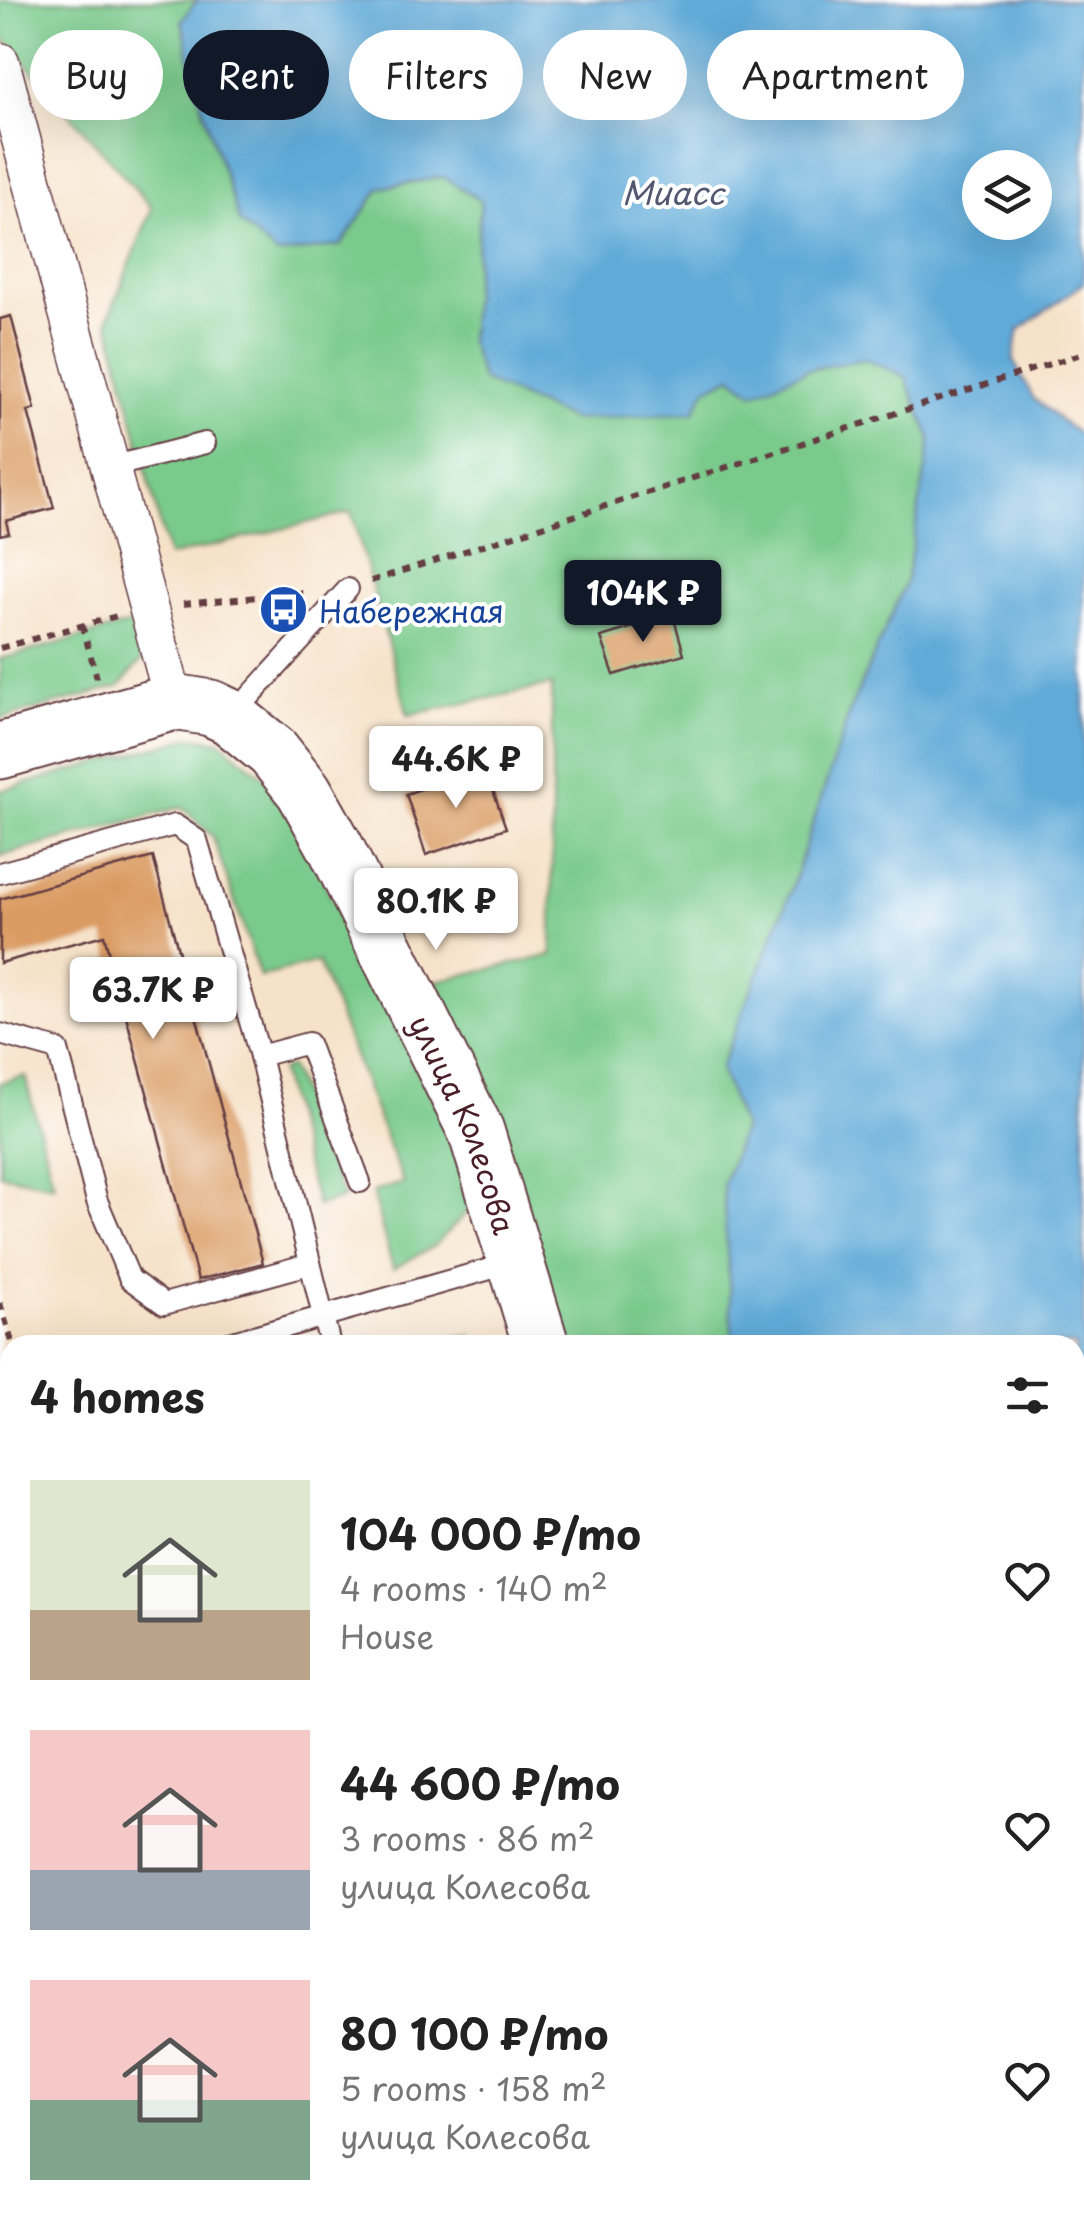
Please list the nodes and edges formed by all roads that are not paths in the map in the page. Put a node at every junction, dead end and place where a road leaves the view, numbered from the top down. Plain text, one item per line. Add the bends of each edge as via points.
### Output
1 (0, 62) edge
2 (10, 136) edge
3 (205, 443) dead end
4 (111, 468) junction
5 (348, 589) road end
6 (174, 702) junction
7 (230, 717) junction
8 (0, 751) edge
9 (0, 873) edge
10 (0, 1034) edge
11 (260, 1056) junction
12 (360, 1182) dead end
13 (517, 1262) junction
14 (309, 1264) junction
15 (322, 1316) junction
16 (256, 1335) edge
17 (327, 1335) edge
18 (538, 1335) edge

1 - 2 street
2 - 4 street
3 - 4 lane
4 - 6 street
5 - 7 lane
6 - 7 street, улица Колесова
6 - 8 street
7 - 13 street, улица Колесова via 274,752 336,848 476,1131
9 - 11 lane via 175,826 197,840
10 - 14 lane via 58,1050 97,1201 130,1279 164,1304
11 - 12 lane via 308,1043
11 - 14 lane
13 - 15 lane
13 - 18 street, улица Колесова
14 - 15 lane
15 - 16 lane
15 - 17 lane

